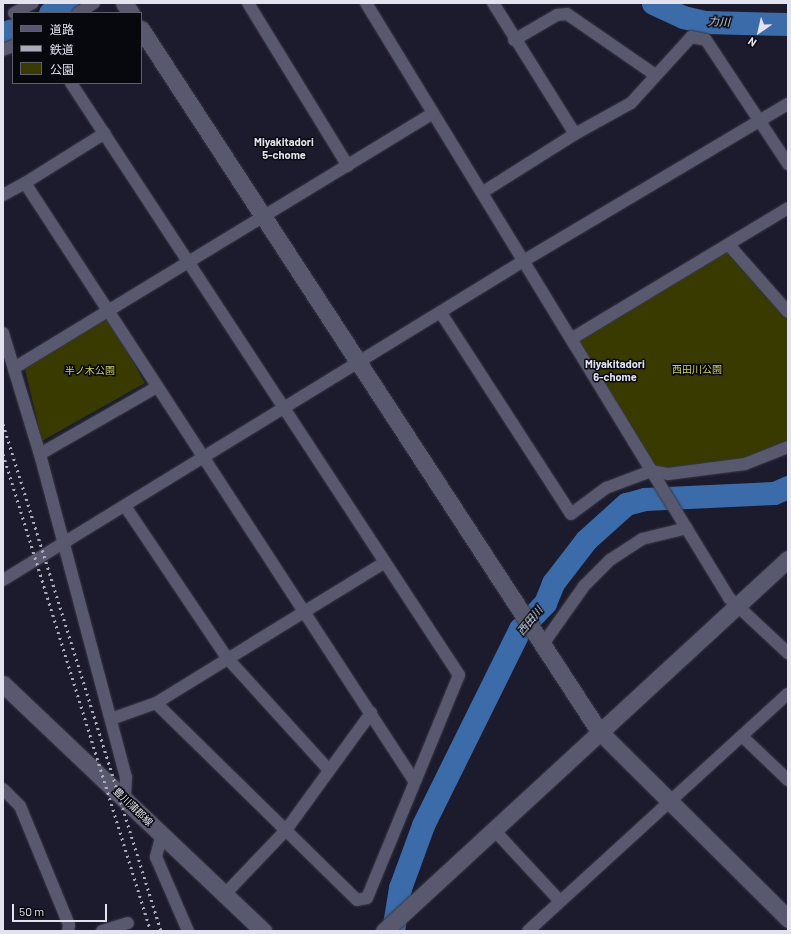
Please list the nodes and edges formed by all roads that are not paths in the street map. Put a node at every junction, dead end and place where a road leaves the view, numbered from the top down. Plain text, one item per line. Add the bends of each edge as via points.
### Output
1 (33, 3) edge
2 (94, 3) edge
3 (124, 3) edge
4 (248, 3) edge
5 (366, 3) edge
6 (493, 3) edge
7 (15, 12) edge
8 (80, 12) edge
9 (130, 12) edge
10 (142, 31) edge
11 (514, 40) junction
12 (654, 74) junction
13 (72, 84) edge
14 (788, 104) edge
15 (433, 113) junction
16 (761, 121) junction
17 (105, 133) junction
18 (575, 134) junction
19 (788, 164) edge
20 (348, 166) junction
21 (25, 183) junction
22 (483, 192) junction
23 (3, 195) edge
24 (788, 208) edge
25 (263, 216) junction
26 (729, 245) junction
27 (188, 260) junction
28 (525, 260) junction
29 (107, 310) junction
30 (788, 312) edge
31 (441, 313) junction
32 (3, 333) edge
33 (571, 339) junction
34 (358, 362) junction
35 (14, 368) junction
36 (157, 387) junction
37 (284, 407) junction
38 (788, 447) edge
39 (40, 454) junction
40 (204, 458) junction
41 (653, 474) junction
42 (124, 506) junction
43 (688, 530) junction
44 (63, 543) junction
45 (788, 559) edge
46 (384, 563) junction
47 (3, 580) edge
48 (739, 604) junction
49 (305, 613) junction
50 (539, 642) junction
51 (788, 653) edge
52 (228, 659) junction
53 (3, 684) edge
54 (788, 694) edge
55 (156, 703) junction
56 (371, 713) junction
57 (111, 719) junction
58 (599, 731) junction
59 (744, 738) junction
60 (329, 770) junction
61 (413, 778) junction
62 (788, 780) edge
63 (3, 789) edge
64 (125, 799) junction
65 (668, 800) junction
66 (286, 830) junction
67 (494, 830) junction
68 (162, 834) junction
69 (225, 894) junction
70 (560, 901) junction
71 (788, 919) edge
72 (128, 923) dead end
73 (68, 931) edge
74 (102, 931) edge
75 (188, 931) edge
76 (263, 931) edge
77 (384, 931) edge
78 (528, 931) edge

1 - 7 street
2 - 8 street
3 - 9 street
4 - 20 street
5 - 15 street
6 - 11 street
10 - 25 street
11 - 12 street via 557,15 567,14
11 - 18 street
12 - 16 street via 691,37 706,40
12 - 18 street via 631,103
13 - 17 street
14 - 16 street
15 - 20 street
15 - 22 street
16 - 19 street
16 - 28 street
17 - 21 street
17 - 27 street
18 - 22 street
20 - 25 street
21 - 23 street
21 - 29 street
22 - 28 street
24 - 26 street
25 - 27 street
25 - 34 street
26 - 30 street
26 - 33 street
27 - 29 street
27 - 37 street
28 - 31 street
28 - 33 street
29 - 35 street
29 - 36 street
31 - 34 street
31 - 41 street via 571,514 606,488
32 - 35 street
33 - 41 street
34 - 37 street
34 - 50 street
35 - 39 street
36 - 39 street
36 - 40 street
37 - 40 street
37 - 46 street
38 - 41 street via 745,464
39 - 44 street
40 - 42 street
40 - 49 street
41 - 43 street
42 - 44 street
42 - 52 street
43 - 48 street via 728,598
43 - 50 street via 642,539 610,560 584,586
44 - 47 street
44 - 57 street
45 - 48 street
46 - 49 street
46 - 61 street via 459,675
48 - 51 street
48 - 58 street
49 - 52 street
49 - 56 street
50 - 58 street
52 - 55 street
52 - 60 street
53 - 64 street, 豊川蒲郡線
54 - 59 street
55 - 57 street
55 - 66 street
56 - 60 street
56 - 61 street
57 - 64 street via 126,777
58 - 65 street
58 - 67 street
59 - 62 street
59 - 65 street
60 - 66 street
61 - 66 street via 367,898 358,900
63 - 73 street via 20,806 69,925
64 - 68 street, 豊川蒲郡線
65 - 70 street
65 - 71 street
66 - 69 street
67 - 70 street
67 - 77 street
68 - 69 street, 豊川蒲郡線
68 - 75 street via 156,857
69 - 76 street, 豊川蒲郡線
70 - 78 street
72 - 74 street

